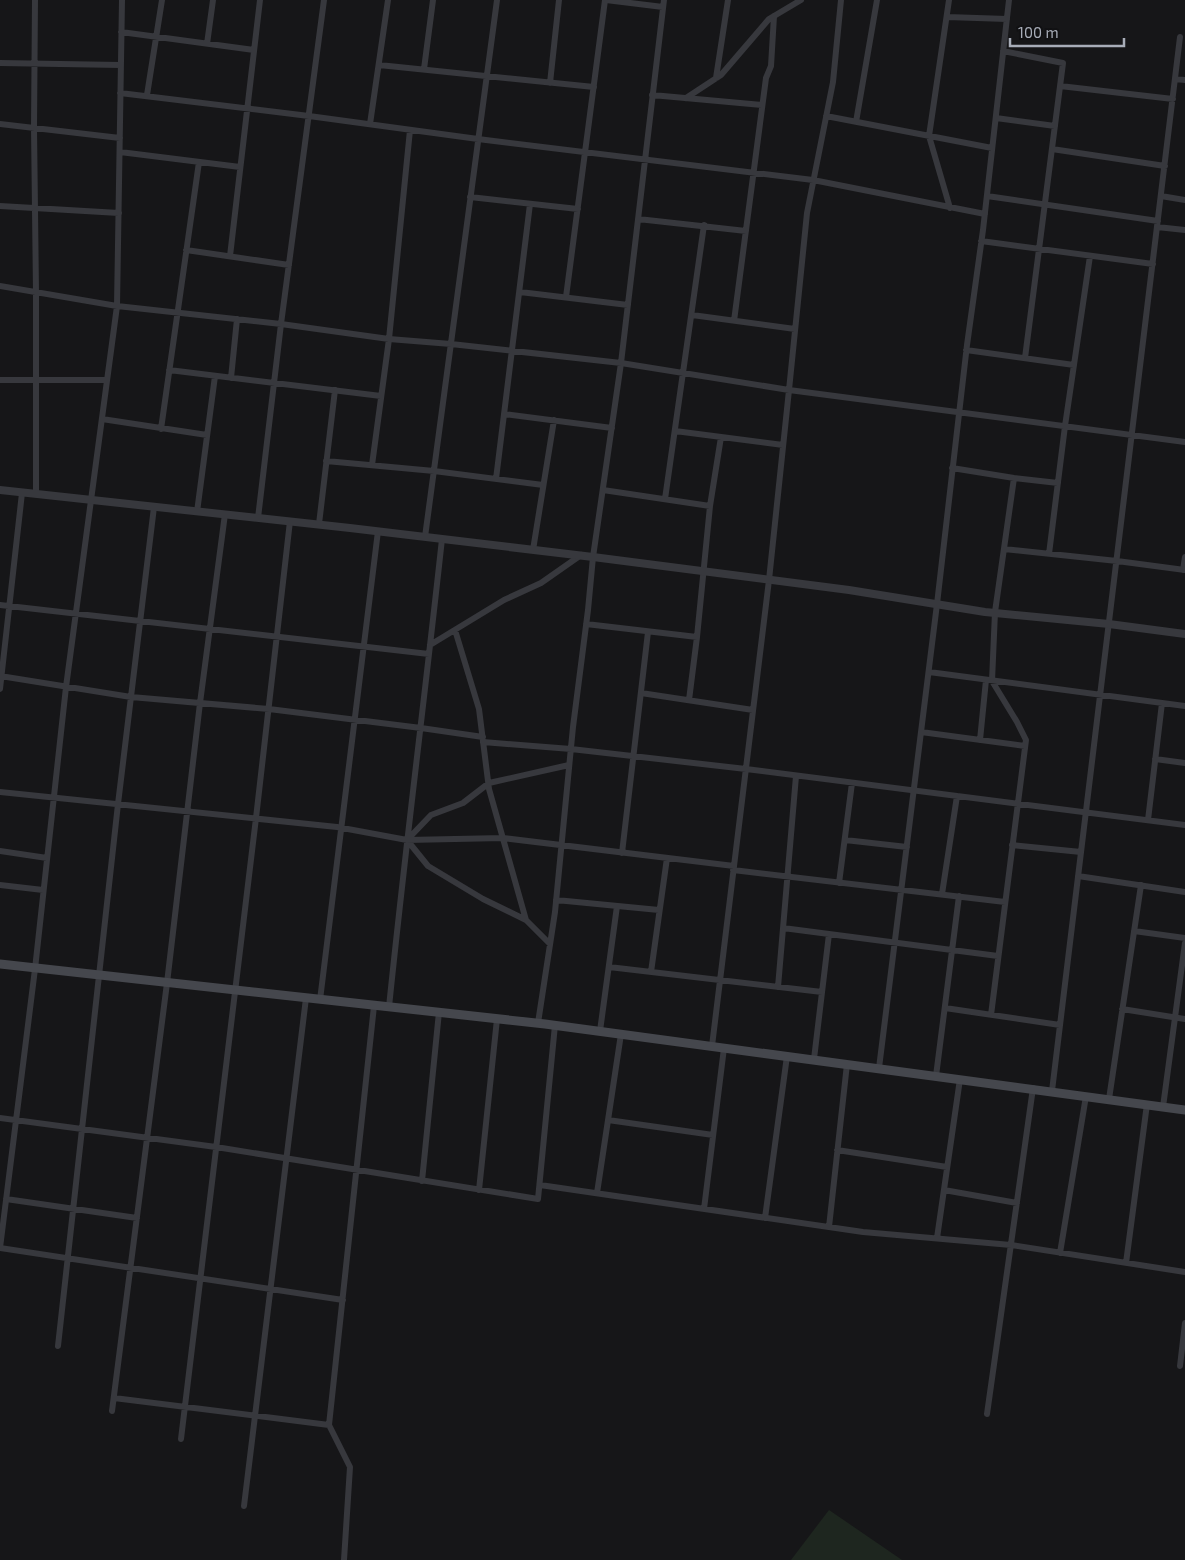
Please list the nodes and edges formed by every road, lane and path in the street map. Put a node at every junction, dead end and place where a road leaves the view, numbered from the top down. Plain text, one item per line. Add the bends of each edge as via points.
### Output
1 (35, 0) edge
2 (122, 0) edge
3 (162, 0) edge
4 (213, 0) edge
5 (260, 0) edge
6 (324, 0) edge
7 (388, 0) edge
8 (433, 0) edge
9 (497, 0) edge
10 (558, 0) edge
11 (605, 0) edge
12 (664, 0) edge
13 (728, 0) edge
14 (801, 0) edge
15 (841, 0) edge
16 (878, 0) edge
17 (950, 0) edge
18 (1009, 0) edge
19 (663, 8) junction
20 (774, 16) junction
21 (947, 16) junction
22 (1007, 19) junction
23 (122, 32) junction
24 (156, 37) junction
25 (1180, 37) dead end
26 (207, 44) junction
27 (254, 50) junction
28 (1003, 51) junction
29 (0, 63) edge
30 (34, 63) junction
31 (121, 65) junction
32 (379, 65) junction
33 (424, 69) junction
34 (486, 76) junction
35 (716, 78) junction
36 (1175, 78) junction
37 (1185, 80) edge
38 (550, 83) junction
39 (1060, 86) junction
40 (594, 87) junction
41 (120, 93) junction
42 (652, 95) junction
43 (147, 96) junction
44 (686, 98) junction
45 (1173, 99) junction
46 (762, 105) junction
47 (247, 108) junction
48 (308, 116) junction
49 (826, 116) junction
50 (996, 118) junction
51 (856, 122) junction
52 (0, 124) edge
53 (370, 124) junction
54 (1055, 126) junction
55 (34, 128) junction
56 (410, 130) junction
57 (929, 136) junction
58 (120, 138) junction
59 (478, 139) junction
60 (992, 148) junction
61 (1052, 149) junction
62 (120, 152) junction
63 (585, 152) junction
64 (645, 160) junction
65 (199, 162) junction
66 (1165, 166) junction
67 (240, 167) junction
68 (753, 173) junction
69 (813, 180) junction
70 (987, 196) junction
71 (1161, 196) junction
72 (470, 197) junction
73 (1185, 200) edge
74 (530, 204) junction
75 (1045, 204) junction
76 (0, 206) edge
77 (36, 208) junction
78 (950, 208) junction
79 (578, 209) junction
80 (119, 213) junction
81 (985, 214) junction
82 (638, 218) junction
83 (1158, 224) junction
84 (704, 225) junction
85 (1185, 230) edge
86 (746, 231) junction
87 (982, 241) junction
88 (1039, 249) junction
89 (186, 250) junction
90 (230, 256) junction
91 (1090, 256) junction
92 (1153, 264) junction
93 (289, 265) junction
94 (0, 286) edge
95 (36, 292) junction
96 (520, 292) junction
97 (566, 297) junction
98 (628, 305) junction
99 (117, 306) junction
100 (178, 312) junction
101 (692, 315) junction
102 (237, 319) junction
103 (734, 321) junction
104 (281, 324) junction
105 (796, 329) junction
106 (389, 339) junction
107 (451, 344) junction
108 (966, 350) junction
109 (513, 351) junction
110 (1025, 358) junction
111 (621, 363) junction
112 (1074, 365) junction
113 (168, 370) junction
114 (684, 373) junction
115 (215, 376) junction
116 (231, 378) junction
117 (0, 380) edge
118 (36, 380) junction
119 (107, 380) junction
120 (274, 383) junction
121 (335, 390) junction
122 (790, 390) junction
123 (381, 396) junction
124 (959, 412) junction
125 (504, 414) junction
126 (102, 420) junction
127 (554, 420) junction
128 (1065, 426) junction
129 (161, 428) junction
130 (612, 428) junction
131 (675, 431) junction
132 (207, 435) junction
133 (1132, 435) junction
134 (721, 437) junction
135 (1185, 442) edge
136 (784, 445) junction
137 (326, 461) junction
138 (372, 465) junction
139 (952, 468) junction
140 (434, 472) junction
141 (1014, 478) junction
142 (496, 479) junction
143 (1058, 483) junction
144 (542, 485) junction
145 (0, 490) edge
146 (603, 490) junction
147 (22, 493) junction
148 (36, 494) junction
149 (664, 499) junction
150 (90, 500) junction
151 (710, 506) junction
152 (154, 507) junction
153 (197, 512) junction
154 (225, 514) junction
155 (258, 518) junction
156 (290, 521) junction
157 (319, 524) junction
158 (378, 531) junction
159 (425, 537) junction
160 (442, 539) junction
161 (1004, 549) junction
162 (533, 550) junction
163 (1049, 554) junction
164 (581, 556) junction
165 (593, 557) junction
166 (1185, 557) edge
167 (1117, 561) junction
168 (1184, 569) edge
169 (704, 572) junction
170 (768, 580) junction
171 (937, 604) junction
172 (0, 605) edge
173 (10, 606) junction
174 (995, 612) junction
175 (76, 613) junction
176 (140, 621) junction
177 (586, 624) junction
178 (1109, 624) junction
179 (210, 629) junction
180 (455, 630) junction
181 (648, 632) junction
182 (1185, 634) edge
183 (277, 637) junction
184 (697, 637) junction
185 (430, 645) junction
186 (364, 647) junction
187 (429, 654) junction
188 (929, 672) junction
189 (1, 676) edge
190 (989, 680) junction
191 (66, 687) junction
192 (0, 689) edge
193 (641, 693) junction
194 (1100, 696) junction
195 (131, 697) junction
196 (689, 700) junction
197 (200, 703) junction
198 (1162, 703) junction
199 (1185, 706) edge
200 (269, 710) junction
201 (753, 710) junction
202 (355, 720) junction
203 (421, 728) junction
204 (921, 732) junction
205 (483, 740) junction
206 (980, 740) junction
207 (1025, 746) junction
208 (571, 749) junction
209 (633, 756) junction
210 (1155, 759) junction
211 (1185, 763) edge
212 (570, 765) junction
213 (746, 769) junction
214 (796, 776) junction
215 (852, 782) junction
216 (489, 784) junction
217 (914, 790) junction
218 (0, 792) edge
219 (957, 796) junction
220 (53, 797) junction
221 (1018, 803) junction
222 (118, 804) junction
223 (187, 811) junction
224 (1086, 812) junction
225 (256, 818) junction
226 (1148, 820) junction
227 (1185, 825) edge
228 (342, 828) junction
229 (503, 838) junction
230 (407, 840) junction
231 (845, 840) junction
232 (562, 845) junction
233 (1012, 845) junction
234 (907, 848) junction
235 (0, 851) edge
236 (1081, 852) junction
237 (622, 853) junction
238 (47, 858) junction
239 (667, 858) junction
240 (734, 868) junction
241 (1078, 876) junction
242 (788, 877) junction
243 (839, 883) junction
244 (0, 885) edge
245 (1141, 885) junction
246 (43, 890) junction
247 (902, 890) junction
248 (1185, 892) edge
249 (942, 894) junction
250 (959, 896) junction
251 (556, 900) junction
252 (1005, 902) junction
253 (617, 906) junction
254 (659, 910) junction
255 (526, 920) junction
256 (783, 928) junction
257 (1134, 931) junction
258 (829, 934) junction
259 (1185, 938) edge
260 (895, 942) junction
261 (1185, 943) edge
262 (550, 944) junction
263 (952, 950) junction
264 (998, 956) junction
265 (0, 964) edge
266 (609, 967) junction
267 (35, 969) junction
268 (651, 972) junction
269 (99, 976) junction
270 (720, 980) junction
271 (167, 983) junction
272 (778, 987) junction
273 (235, 991) junction
274 (822, 992) junction
275 (306, 998) junction
276 (320, 1000) junction
277 (374, 1006) junction
278 (389, 1007) junction
279 (945, 1008) junction
280 (1122, 1009) junction
281 (439, 1012) junction
282 (991, 1015) junction
283 (1175, 1017) junction
284 (497, 1019) junction
285 (1185, 1019) edge
286 (538, 1023) junction
287 (555, 1025) junction
288 (1060, 1025) junction
289 (600, 1031) junction
290 (620, 1034) junction
291 (712, 1046) junction
292 (724, 1048) junction
293 (787, 1056) junction
294 (814, 1060) junction
295 (847, 1064) junction
296 (879, 1068) junction
297 (936, 1076) junction
298 (960, 1079) junction
299 (1033, 1088) junction
300 (1052, 1091) junction
301 (1086, 1096) junction
302 (1109, 1099) junction
303 (1147, 1104) junction
304 (1163, 1107) junction
305 (1185, 1110) edge
306 (0, 1118) edge
307 (16, 1120) junction
308 (608, 1120) junction
309 (82, 1129) junction
310 (713, 1135) junction
311 (147, 1138) junction
312 (216, 1147) junction
313 (837, 1150) junction
314 (286, 1159) junction
315 (947, 1167) junction
316 (356, 1170) junction
317 (422, 1181) junction
318 (540, 1184) junction
319 (479, 1190) junction
320 (944, 1190) junction
321 (598, 1193) junction
322 (6, 1199) junction
323 (1017, 1203) junction
324 (73, 1209) junction
325 (704, 1209) junction
326 (137, 1218) junction
327 (765, 1218) junction
328 (829, 1227) junction
329 (937, 1238) junction
330 (1011, 1245) junction
331 (0, 1248) edge
332 (1060, 1253) junction
333 (68, 1258) junction
334 (1126, 1263) junction
335 (130, 1268) junction
336 (1185, 1272) edge
337 (200, 1278) junction
338 (271, 1289) junction
339 (342, 1300) junction
340 (1185, 1323) edge
341 (58, 1346) dead end
342 (1180, 1366) dead end
343 (114, 1398) junction
344 (184, 1407) junction
345 (112, 1411) dead end
346 (986, 1414) dead end
347 (255, 1416) junction
348 (329, 1425) junction
349 (180, 1439) dead end
350 (244, 1506) dead end
351 (344, 1560) edge

1 - 30 street
2 - 23 street
3 - 24 street
4 - 26 street
5 - 27 street
6 - 48 street
7 - 32 street
8 - 33 street
9 - 34 street
10 - 38 street
11 - 19 street
11 - 40 street
12 - 19 street
13 - 35 street
14 - 20 street
15 - 49 street via 833,82
16 - 51 street
17 - 21 street
18 - 22 street
19 - 42 street
20 - 35 street
20 - 46 street via 771,66
21 - 22 street
21 - 57 street
22 - 28 street
23 - 24 street
23 - 31 street
24 - 26 street
24 - 43 street
25 - 36 street
26 - 27 street
27 - 47 street
28 - 39 street via 1063,63
28 - 50 street
29 - 30 street
30 - 31 street
30 - 55 street
31 - 41 street
32 - 33 street
32 - 53 street
33 - 34 street
34 - 38 street
34 - 59 street
35 - 44 street
36 - 37 street
36 - 45 street
38 - 40 street
39 - 45 street
39 - 54 street
40 - 63 street
41 - 43 street
41 - 58 street
42 - 44 street
42 - 64 street
43 - 47 street
44 - 46 street
45 - 66 street
46 - 68 street
47 - 48 street
47 - 67 street
48 - 53 street
48 - 93 street
49 - 51 street
49 - 69 street
50 - 54 street
50 - 60 street
51 - 57 street
52 - 55 street
53 - 56 street
54 - 61 street
55 - 58 street
55 - 77 street
56 - 59 street
56 - 106 street
57 - 60 street
57 - 78 street
58 - 62 street
59 - 63 street
59 - 72 street
60 - 70 street
61 - 66 street
61 - 75 street
62 - 65 street
62 - 80 street
63 - 64 street
63 - 79 street
64 - 68 street
64 - 82 street
65 - 67 street
65 - 89 street
66 - 71 street
67 - 90 street
68 - 69 street
68 - 86 street
69 - 78 street
69 - 105 street
70 - 75 street
70 - 81 street
71 - 73 street
71 - 83 street
72 - 74 street
72 - 107 street
74 - 79 street
74 - 96 street
75 - 83 street
75 - 88 street
76 - 77 street
77 - 80 street
77 - 95 street
78 - 81 street
79 - 97 street
80 - 99 street
81 - 87 street
82 - 84 street
82 - 98 street
83 - 85 street
83 - 92 street
84 - 86 street
84 - 101 street
86 - 103 street
87 - 88 street
87 - 108 street
88 - 91 street
88 - 110 street
89 - 90 street
89 - 100 street
90 - 93 street
91 - 92 street
91 - 112 street
92 - 133 street
93 - 104 street
94 - 95 street
95 - 99 street
95 - 118 street
96 - 97 street
96 - 109 street
97 - 98 street
98 - 111 street
99 - 100 street
99 - 119 street
100 - 102 street
100 - 113 street
101 - 103 street
101 - 114 street
102 - 104 street
102 - 116 street
103 - 105 street
104 - 106 street
104 - 120 street
105 - 122 street
106 - 107 street
106 - 123 street
107 - 109 street
107 - 140 street
108 - 110 street
108 - 124 street
109 - 111 street
109 - 125 street
110 - 112 street
111 - 114 street
111 - 130 street
112 - 128 street
113 - 115 street
113 - 129 street
114 - 122 street
114 - 131 street
115 - 116 street
115 - 132 street
116 - 120 street
117 - 118 street
118 - 119 street
118 - 148 street
119 - 126 street
120 - 121 street
120 - 155 street
121 - 123 street
121 - 137 street
122 - 124 street
122 - 136 street
123 - 138 street
124 - 128 street
124 - 139 street
125 - 127 street
125 - 142 street
126 - 129 street
126 - 150 street
127 - 130 street
127 - 144 street
128 - 133 street
128 - 143 street
129 - 132 street
130 - 146 street
131 - 134 street
131 - 149 street
132 - 153 street
133 - 135 street
133 - 167 street
134 - 136 street
134 - 151 street
136 - 170 street
137 - 138 street
137 - 157 street
138 - 140 street
139 - 141 street
139 - 171 street
140 - 142 street
140 - 159 street
141 - 143 street
141 - 161 street
142 - 144 street
143 - 163 street
144 - 162 street
145 - 147 street
146 - 149 street
146 - 165 street
147 - 148 street
147 - 173 street
148 - 150 street
149 - 151 street
150 - 152 street
150 - 175 street
151 - 169 street
152 - 153 street
152 - 176 street
153 - 154 street
154 - 155 street
154 - 179 street
155 - 156 street
156 - 157 street
156 - 183 street
157 - 158 street
158 - 159 street
158 - 186 street
159 - 160 street
160 - 162 street
160 - 185 street
161 - 163 street
161 - 174 street
162 - 164 street
163 - 167 street
164 - 165 street
164 - 180 street via 541,583 504,600
165 - 169 street
165 - 177 street
166 - 168 street
167 - 168 street
167 - 178 street
169 - 170 street
169 - 184 street
170 - 171 street
170 - 201 street
171 - 174 street
171 - 188 street
172 - 173 street
173 - 175 street
173 - 189 street
174 - 178 street
174 - 190 street
175 - 176 street
175 - 191 street
176 - 179 street
176 - 195 street
177 - 181 street
177 - 208 street
178 - 182 street
178 - 194 street
179 - 183 street
179 - 197 street
180 - 185 street
180 - 205 street via 479,709
181 - 184 street
181 - 193 street
183 - 186 street
183 - 200 street
184 - 196 street
185 - 187 street
186 - 187 street
186 - 202 street
187 - 203 street
188 - 190 street
188 - 204 street
189 - 191 street
189 - 192 street
190 - 194 street
190 - 206 street
190 - 207 street via 1017,722 1026,740
191 - 195 street
191 - 220 street
193 - 196 street
193 - 209 street
194 - 198 street
194 - 224 street
195 - 197 street
195 - 222 street
196 - 201 street
197 - 200 street
197 - 223 street
198 - 199 street
198 - 210 street
200 - 202 street
200 - 225 street
201 - 213 street
202 - 203 street
202 - 228 street
203 - 205 street
203 - 230 street
204 - 206 street
204 - 217 street
205 - 208 street
205 - 216 street
206 - 207 street
207 - 221 street
208 - 209 street
208 - 212 street
209 - 213 street
209 - 237 street
210 - 211 street
210 - 226 street
212 - 216 street
212 - 232 street
213 - 214 street
213 - 240 street
214 - 215 street
214 - 242 street
215 - 217 street
215 - 231 street
216 - 229 street
216 - 230 street via 463,803 431,815
217 - 219 street
217 - 234 street
218 - 220 street
219 - 221 street
219 - 249 street
220 - 222 street
220 - 238 street
221 - 224 street
221 - 233 street
222 - 223 street
222 - 269 street
223 - 225 street
223 - 271 street
224 - 226 street
224 - 236 street
225 - 228 street
225 - 273 street
226 - 227 street
228 - 230 street
228 - 276 street
229 - 230 street
229 - 232 street
229 - 255 street
230 - 255 street via 428,866
230 - 278 street
231 - 234 street
231 - 243 street
232 - 237 street
232 - 251 street
233 - 236 street
233 - 252 street
234 - 247 street
235 - 238 street
236 - 241 street
237 - 239 street
238 - 246 street
239 - 240 street
239 - 254 street
240 - 242 street
240 - 270 street
241 - 245 street
241 - 288 street
242 - 243 street
242 - 256 street
243 - 247 street
244 - 246 street
245 - 248 street
245 - 257 street
246 - 267 street
247 - 249 street
247 - 260 street
249 - 250 street
250 - 252 street
250 - 263 street
251 - 253 street
251 - 262 street
252 - 264 street
253 - 254 street
253 - 266 street
254 - 268 street
255 - 262 street
256 - 258 street
256 - 272 street
257 - 259 street
257 - 280 street
258 - 260 street
258 - 274 street
260 - 263 street
260 - 296 street
261 - 283 street
262 - 286 street
263 - 264 street
263 - 279 street
264 - 282 street
265 - 267 main road
266 - 268 street
266 - 289 street
267 - 269 main road
267 - 307 street
268 - 270 street
269 - 271 main road
269 - 309 street
270 - 272 street
270 - 291 street
271 - 273 main road
271 - 311 street
272 - 274 street
273 - 275 main road
273 - 312 street
274 - 294 street
275 - 276 main road
275 - 314 street
276 - 277 main road
277 - 278 main road
277 - 316 street
278 - 281 main road
279 - 282 street
279 - 297 street
280 - 283 street
280 - 302 street
281 - 284 main road
281 - 317 street
282 - 288 street
283 - 285 street
283 - 304 street
284 - 286 main road
284 - 319 street
286 - 287 main road
287 - 289 main road
287 - 318 street
288 - 300 street
289 - 290 main road
290 - 291 main road
290 - 308 street
291 - 292 main road
292 - 293 main road
292 - 310 street
293 - 294 main road
293 - 327 street
294 - 295 main road
295 - 296 main road
295 - 313 street
296 - 297 main road
297 - 298 main road
298 - 299 main road
298 - 315 street
299 - 300 main road
299 - 323 street
300 - 301 main road
301 - 302 main road
301 - 332 street
302 - 303 main road
303 - 304 main road
303 - 334 street
304 - 305 main road
306 - 307 street
307 - 309 street
307 - 322 street
308 - 310 street
308 - 321 street
309 - 311 street
309 - 324 street
310 - 325 street
311 - 312 street
311 - 326 street
312 - 314 street
312 - 337 street
313 - 315 street
313 - 328 street
314 - 316 street
314 - 338 street
315 - 320 street
316 - 317 street
316 - 339 street
317 - 319 street
318 - 319 street via 538,1199
318 - 321 street
320 - 323 street
320 - 329 street
321 - 325 street
322 - 324 street
322 - 331 street
323 - 330 street
324 - 326 street
324 - 333 street
325 - 327 street
326 - 335 street
327 - 328 street
328 - 329 street
329 - 330 street
330 - 332 street
330 - 346 street
331 - 333 street
332 - 334 street
333 - 335 street
333 - 341 street
334 - 336 street
335 - 337 street
335 - 343 street
337 - 338 street
337 - 344 street
338 - 339 street
338 - 347 street
339 - 348 street
340 - 342 street
343 - 344 street
343 - 345 street
344 - 347 street
344 - 349 street
347 - 348 street
347 - 350 street
348 - 351 street via 350,1467

